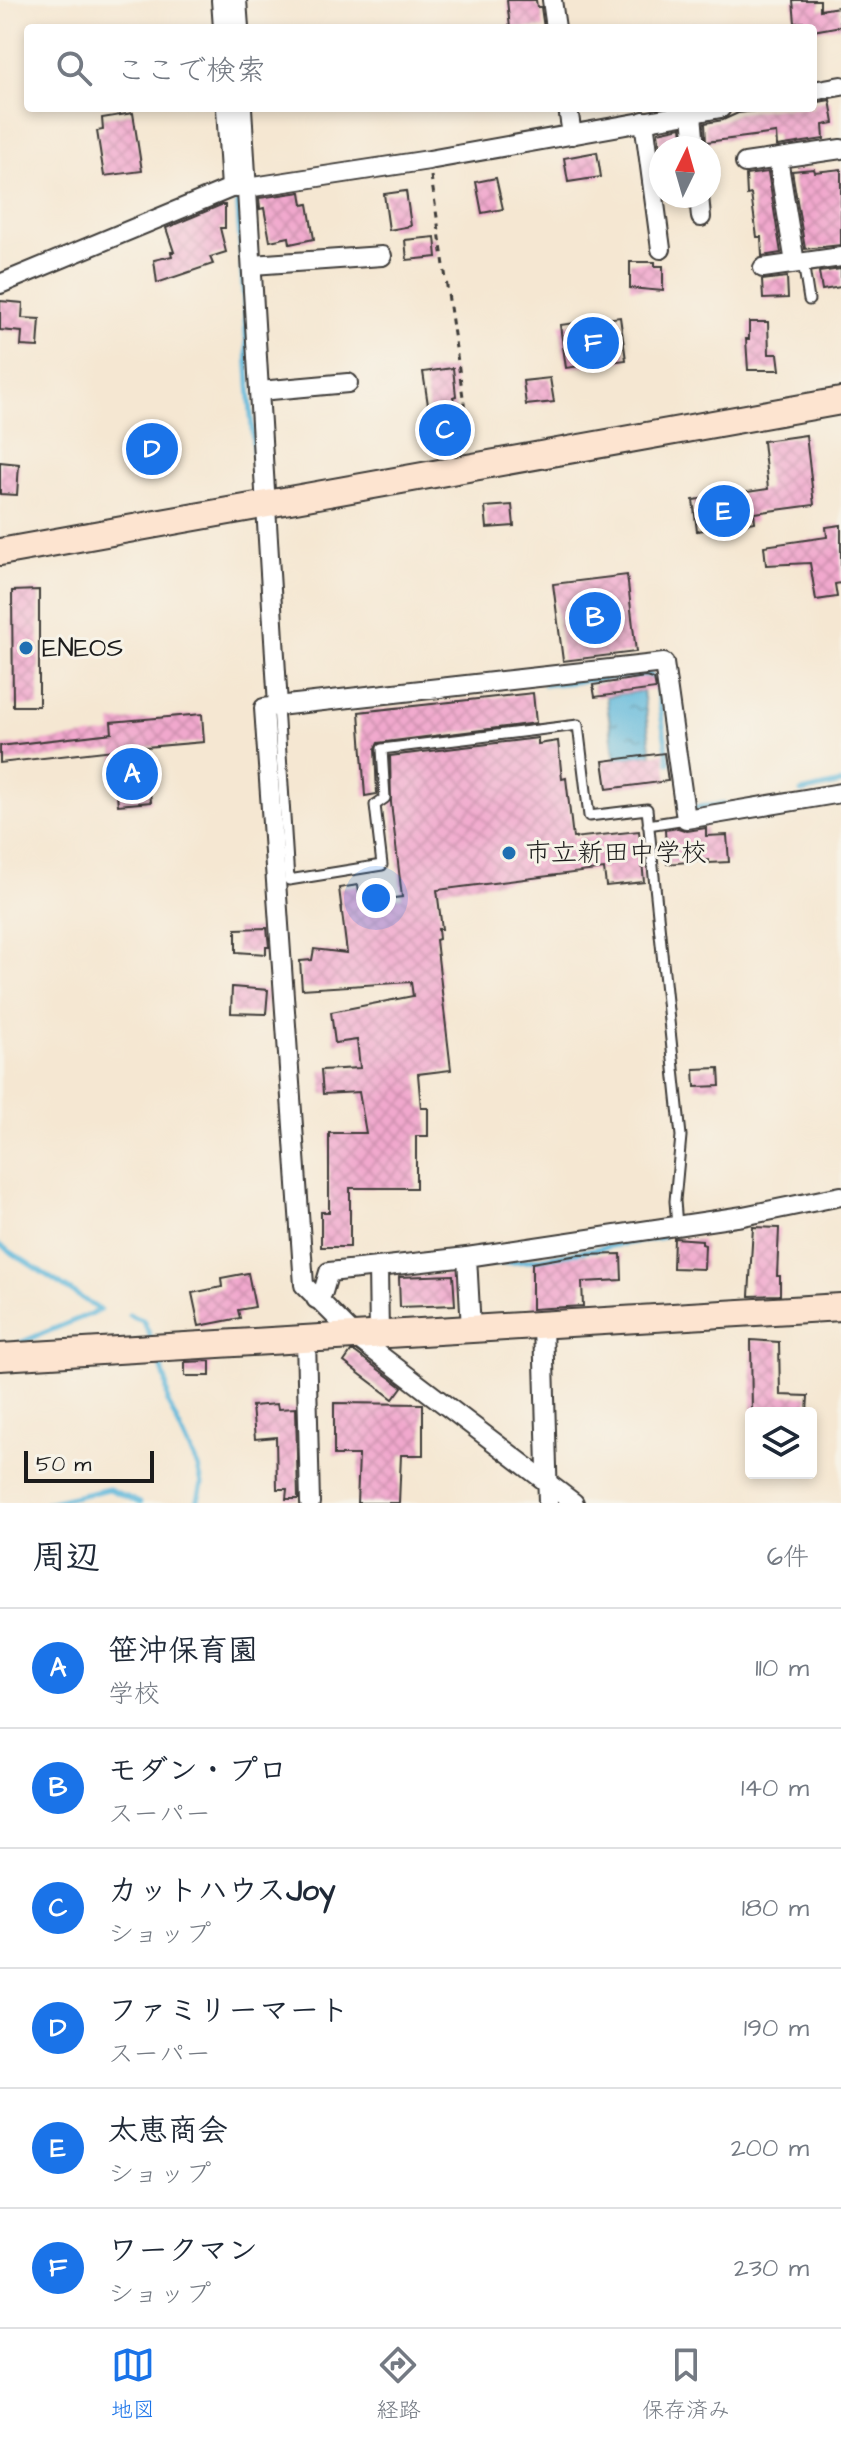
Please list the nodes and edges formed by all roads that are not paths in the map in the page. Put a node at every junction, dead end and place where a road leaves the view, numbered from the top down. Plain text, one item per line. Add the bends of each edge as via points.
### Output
1 (221, 0) edge
2 (237, 0) edge
3 (552, 0) edge
4 (223, 24) edge
5 (239, 24) edge
6 (555, 24) edge
7 (841, 86) edge
8 (817, 90) edge
9 (227, 112) edge
10 (242, 112) edge
11 (569, 112) edge
12 (702, 112) edge
13 (692, 114) junction
14 (644, 121) junction
15 (572, 135) junction
16 (694, 136) edge
17 (841, 149) edge
18 (778, 159) junction
19 (745, 163) dead end
20 (238, 188) junction
21 (700, 208) edge
22 (701, 217) dead end
23 (661, 249) dead end
24 (382, 256) dead end
25 (841, 257) edge
26 (799, 262) junction
27 (252, 265) junction
28 (763, 268) dead end
29 (0, 284) edge
30 (809, 300) dead end
31 (348, 383) dead end
32 (260, 391) junction
33 (841, 401) edge
34 (265, 505) junction
35 (0, 552) edge
36 (284, 706) junction
37 (841, 793) edge
38 (685, 812) junction
39 (648, 825) junction
40 (841, 1196) edge
41 (677, 1226) junction
42 (467, 1257) junction
43 (378, 1272) junction
44 (319, 1296) junction
45 (841, 1307) edge
46 (471, 1329) junction
47 (543, 1330) junction
48 (367, 1336) junction
49 (306, 1339) junction
50 (0, 1357) edge
51 (548, 1482) junction
52 (310, 1503) edge
53 (548, 1503) edge
54 (574, 1503) edge

1 - 4 street
2 - 5 street
3 - 6 street
7 - 8 street
9 - 20 street
10 - 20 street
11 - 15 street
12 - 13 street
13 - 14 street
13 - 16 street
14 - 15 street
14 - 23 street
15 - 20 street
17 - 18 street
18 - 19 street
18 - 26 street
20 - 27 street
20 - 29 street
21 - 22 street
24 - 27 street
25 - 26 street
26 - 28 street
26 - 30 lane
27 - 32 street
31 - 32 street
32 - 34 street
33 - 34 street
34 - 35 street
34 - 36 street
36 - 38 street via 664,663
36 - 39 lane via 289,880 382,865 375,805 385,798 382,749 578,725 589,816 647,809
36 - 44 street via 264,708 301,1270 304,1285
37 - 38 street
38 - 39 lane
39 - 41 lane via 681,1136
40 - 41 street
41 - 42 street
42 - 43 street
42 - 46 street
43 - 44 street via 329,1272
43 - 48 street
44 - 48 street
45 - 47 street
46 - 47 street
46 - 48 street
47 - 51 street
48 - 49 street
48 - 51 street
49 - 50 street
49 - 52 street
51 - 53 street
51 - 54 street

